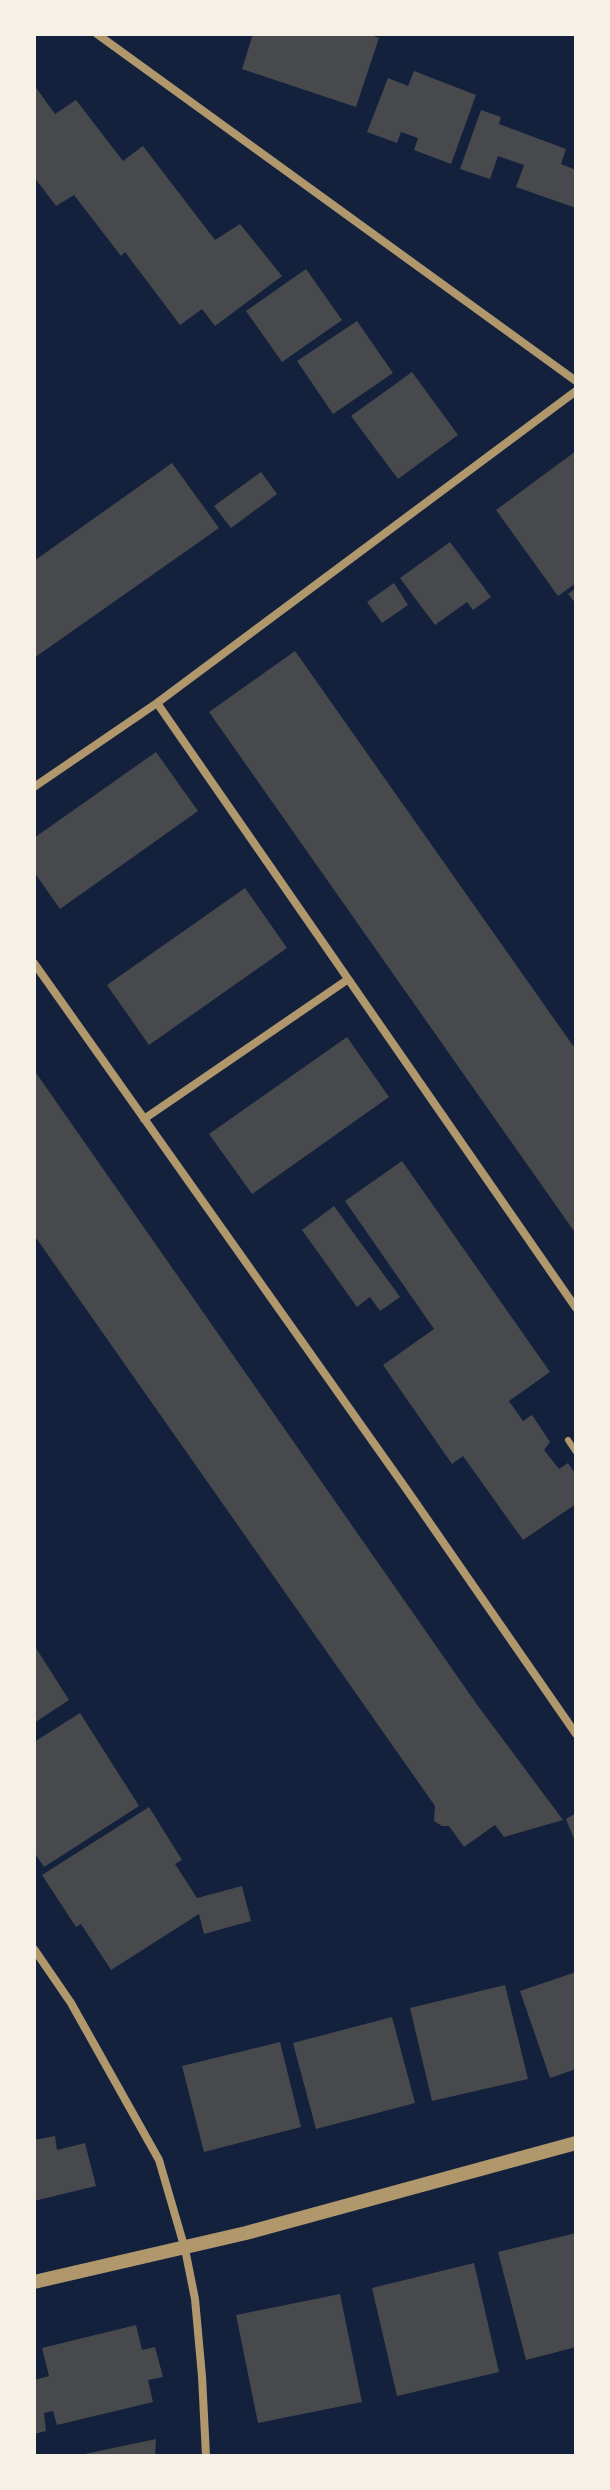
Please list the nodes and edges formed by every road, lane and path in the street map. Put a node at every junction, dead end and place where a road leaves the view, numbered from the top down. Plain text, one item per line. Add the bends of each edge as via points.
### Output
1 (97, 34) edge
2 (576, 381) edge
3 (576, 391) edge
4 (157, 703) junction
5 (34, 787) edge
6 (34, 963) edge
7 (347, 980) junction
8 (144, 1119) junction
9 (576, 1308) edge
10 (568, 1440) dead end
11 (576, 1452) edge
12 (576, 1734) edge
13 (34, 1949) edge
14 (576, 2143) edge
15 (185, 2249) junction
16 (34, 2282) edge
17 (206, 2456) edge

1 - 2 street
3 - 4 street
4 - 5 street
4 - 7 street
6 - 8 street
7 - 8 street
7 - 9 street
8 - 12 street
10 - 11 lane
13 - 15 street via 71,2003 159,2160
14 - 15 street
15 - 16 street
15 - 17 street via 195,2299

